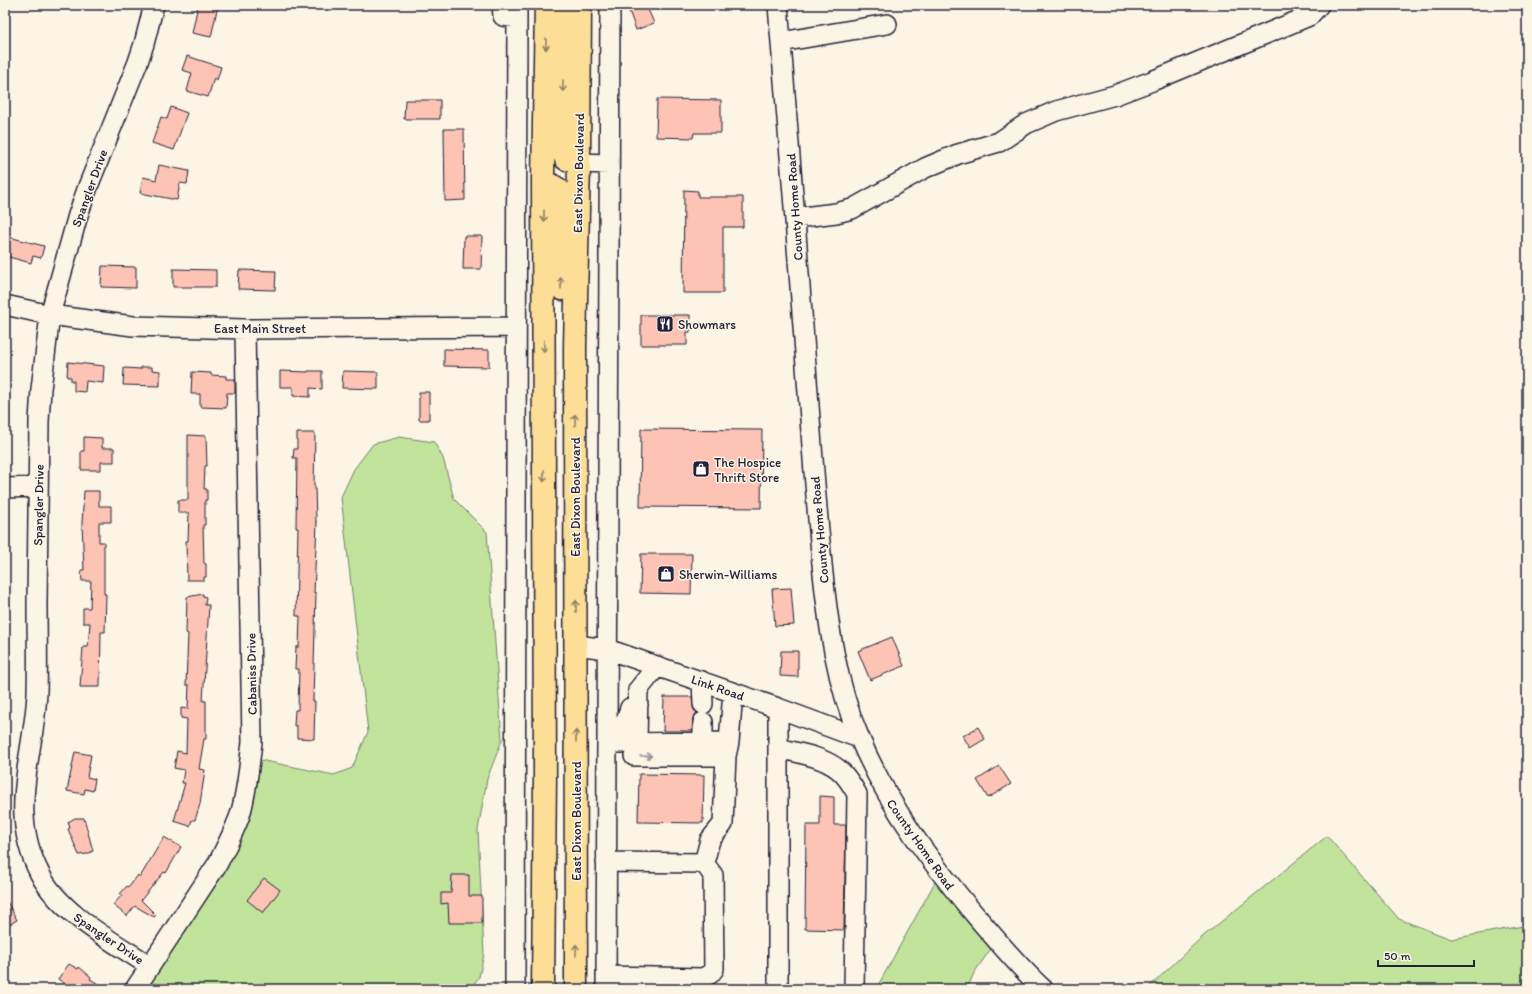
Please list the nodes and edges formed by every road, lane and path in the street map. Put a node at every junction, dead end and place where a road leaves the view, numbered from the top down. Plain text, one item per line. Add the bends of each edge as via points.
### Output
1 (154, 5) edge
2 (502, 5) edge
3 (546, 5) edge
4 (559, 5) edge
5 (580, 5) edge
6 (610, 5) edge
7 (778, 5) edge
8 (1319, 5) edge
9 (517, 11) edge
10 (887, 24) dead end
11 (781, 42) junction
12 (579, 163) junction
13 (609, 164) junction
14 (517, 180) junction
15 (543, 180) junction
16 (795, 218) junction
17 (5, 305) edge
18 (50, 315) junction
19 (516, 327) junction
20 (245, 329) junction
21 (575, 376) junction
22 (38, 487) junction
23 (5, 488) edge
24 (576, 645) junction
25 (607, 649) junction
26 (657, 666) junction
27 (702, 681) junction
28 (733, 692) junction
29 (778, 708) junction
30 (859, 738) junction
31 (703, 742) junction
32 (619, 746) junction
33 (778, 748) junction
34 (728, 749) junction
35 (884, 791) junction
36 (857, 794) junction
37 (606, 862) junction
38 (704, 863) junction
39 (150, 966) junction
40 (606, 982) edge
41 (544, 988) edge
42 (135, 989) edge
43 (515, 989) edge
44 (576, 989) edge
45 (778, 989) edge
46 (854, 989) edge
47 (1043, 989) edge

1 - 18 street, Spangler Drive via 138,62 78,215
2 - 9 street via 503,16
3 -> 15 highway
4 -> 12 highway via 563,75 562,149 566,159
5 - 12 highway, East Dixon Boulevard
6 - 13 street
7 - 11 street, County Home Road
8 - 16 street via 1309,16 1152,81 1056,111 1026,124 999,142 958,154 925,168 852,209
9 - 14 street
10 - 11 street
11 - 16 street, County Home Road
12 - 13 street
12 - 21 highway, East Dixon Boulevard
13 - 25 street
14 - 15 street
14 - 19 street
21 -> 15 highway via 565,345 562,313 561,197 558,189
15 -> 41 highway
16 - 30 street, County Home Road via 817,514 828,621 843,690
17 - 18 street, East Main Street
18 - 20 street, East Main Street via 133,326
18 - 22 street, Spangler Drive via 41,389
19 - 20 street, East Main Street
19 - 43 street
20 - 39 street, Cabaniss Drive via 252,742 249,770 240,815 229,843
24 -> 21 highway, East Dixon Boulevard
22 - 23 street
22 - 39 street, Spangler Drive via 37,694 23,807 26,836 40,875 69,911
24 - 25 street, Link Road
44 -> 24 highway, East Dixon Boulevard
25 - 26 street, Link Road
25 - 32 street
26 - 27 street, Link Road
26 - 32 street via 638,690 638,705
27 - 28 street, Link Road
27 - 31 street
28 - 29 street, Link Road
28 - 34 street
29 - 30 street, Link Road
29 - 33 street
30 - 35 street, County Home Road
31 - 32 street
31 - 34 street
32 -> 34 street
32 - 37 street
33 - 36 street via 815,757 838,769
33 - 45 street
34 - 38 street via 723,824 710,840
35 - 36 street
35 - 47 street, County Home Road via 952,888 1021,968
36 - 46 street
37 - 38 street
37 - 40 street
38 - 40 street via 713,875 713,972 703,978
39 - 42 street, Cabaniss Drive

